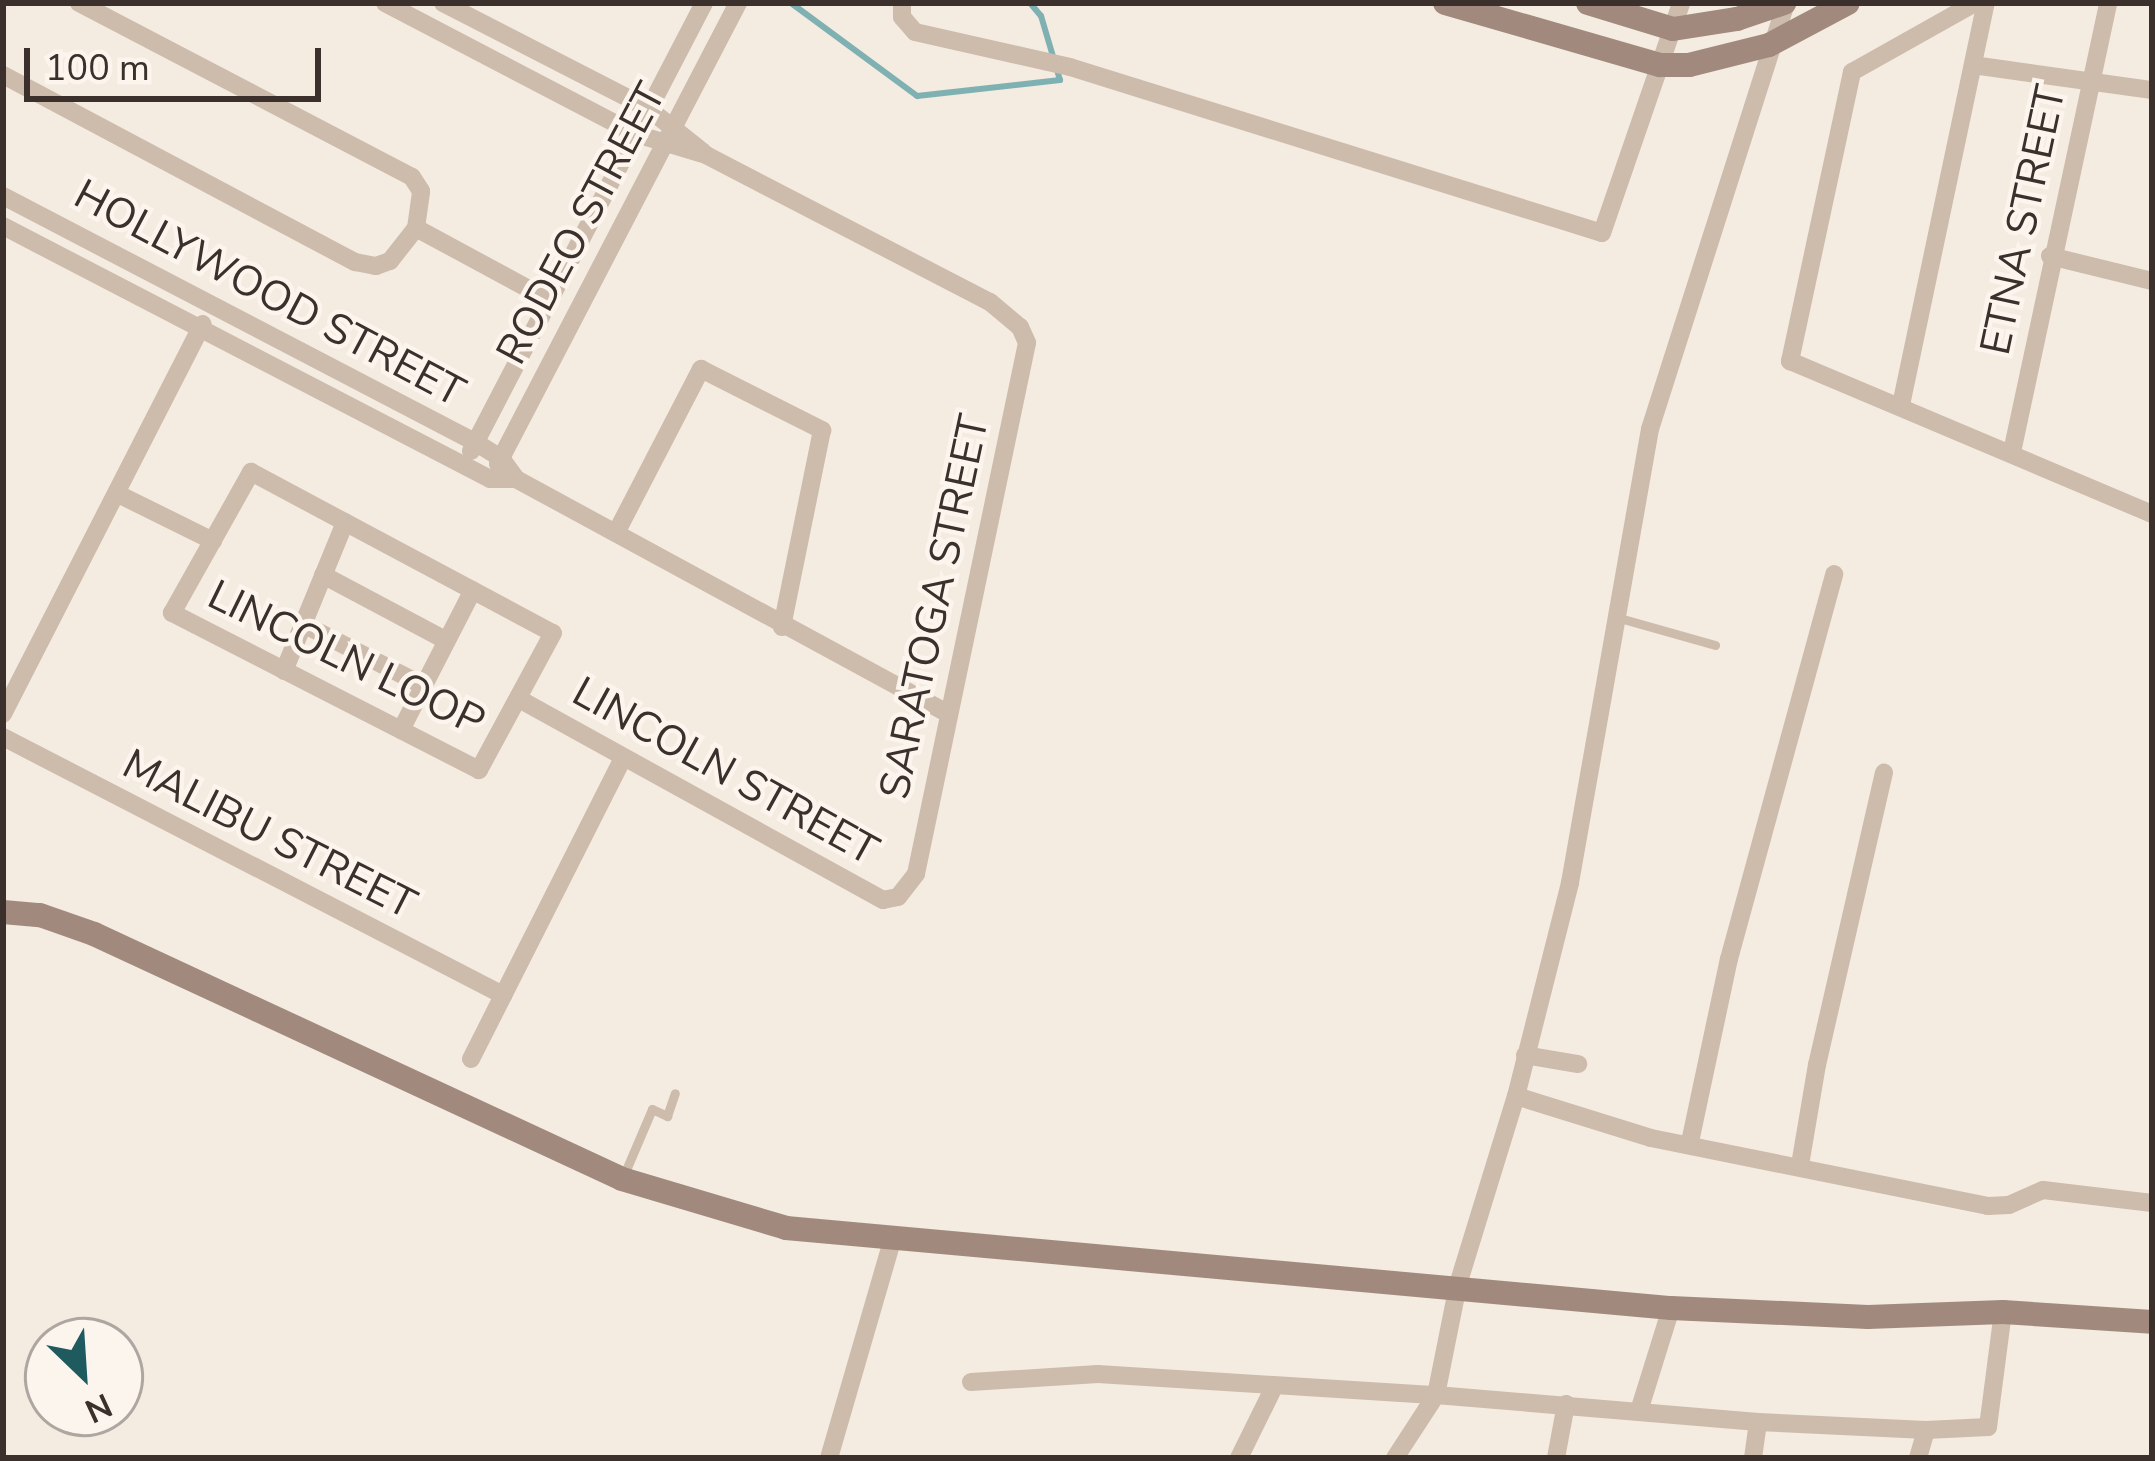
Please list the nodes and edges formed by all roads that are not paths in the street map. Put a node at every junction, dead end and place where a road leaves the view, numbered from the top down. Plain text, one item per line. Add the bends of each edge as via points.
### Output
1 (79, 3) edge
2 (386, 3) edge
3 (442, 3) edge
4 (704, 3) edge
5 (738, 3) edge
6 (902, 3) edge
7 (1445, 3) edge
8 (1588, 3) edge
9 (1681, 3) edge
10 (1785, 3) edge
11 (1848, 3) edge
12 (1975, 3) edge
13 (1986, 3) edge
14 (2108, 3) edge
15 (1672, 29) junction
16 (1769, 45) junction
17 (1660, 64) junction
18 (1972, 65) junction
19 (3, 75) edge
20 (2092, 79) junction
21 (2152, 90) edge
22 (649, 110) junction
23 (675, 124) junction
24 (636, 134) junction
25 (664, 145) junction
26 (706, 154) junction
27 (3, 196) edge
28 (3, 226) edge
29 (416, 228) junction
30 (2050, 256) junction
31 (2152, 281) edge
32 (549, 300) junction
33 (212, 308) junction
34 (200, 329) junction
35 (1901, 405) junction
36 (475, 442) junction
37 (2012, 452) junction
38 (501, 458) junction
39 (463, 465) junction
40 (490, 479) junction
41 (516, 479) junction
42 (118, 494) junction
43 (2152, 514) edge
44 (345, 522) junction
45 (616, 533) junction
46 (213, 541) junction
47 (323, 574) junction
48 (1834, 574) dead end
49 (473, 590) junction
50 (1613, 616) junction
51 (303, 624) junction
52 (782, 627) junction
53 (447, 641) junction
54 (1715, 644) dead end
55 (284, 670) junction
56 (424, 686) junction
57 (519, 698) junction
58 (3, 714) edge
59 (948, 714) junction
60 (401, 730) junction
61 (3, 737) edge
62 (623, 758) junction
63 (1884, 773) dead end
64 (898, 897) joint
65 (3, 913) edge
66 (503, 995) junction
67 (1525, 1055) junction
68 (471, 1059) dead end
69 (1578, 1064) dead end
70 (675, 1093) dead end
71 (1516, 1096) junction
72 (1690, 1142) junction
73 (1800, 1165) junction
74 (622, 1179) junction
75 (2152, 1203) edge
76 (892, 1238) junction
77 (1458, 1285) junction
78 (1671, 1308) junction
79 (2003, 1312) junction
80 (2152, 1322) edge
81 (971, 1382) dead end
82 (1274, 1387) junction
83 (1436, 1395) junction
84 (1566, 1404) junction
85 (1639, 1411) junction
86 (1758, 1422) junction
87 (1926, 1430) junction
88 (829, 1458) edge
89 (1239, 1458) edge
90 (1395, 1458) edge
91 (1556, 1458) edge
92 (1753, 1458) edge
93 (1918, 1458) edge

1 - 29 street via 412,177 422,190
2 - 24 street
3 - 22 street
4 - 22 street, RODEO STREET
5 - 23 street, RODEO STREET
6 - 17 street via 915,32 1070,67 1602,232
7 - 17 street
8 - 15 street
9 - 15 street
10 - 15 street
10 - 16 street
11 - 16 street
12 - 35 street via 1852,72 1790,361
13 - 18 street
14 - 20 street, ETNA STREET
15 - 17 street
16 - 17 street
16 - 50 street via 1650,429
18 - 20 street
18 - 35 street
19 - 29 street via 355,262 390,261
20 - 21 street
20 - 30 street, ETNA STREET
22 - 23 street
22 - 24 street, RODEO STREET
23 - 25 street, RODEO STREET
23 - 26 street
24 - 25 street
24 - 32 street, RODEO STREET
25 - 26 street
25 - 38 street, RODEO STREET
26 - 59 street, SARATOGA STREET via 990,302 1020,326 1025,363
27 - 33 street, HOLLYWOOD STREET
28 - 34 street, HOLLYWOOD STREET
29 - 32 street
30 - 31 street
30 - 37 street, ETNA STREET
32 - 36 street, RODEO STREET
33 - 34 street
33 - 36 street, HOLLYWOOD STREET
34 - 39 street, HOLLYWOOD STREET
34 - 42 street
35 - 37 street
36 - 38 street, HOLLYWOOD STREET
36 - 39 street, RODEO STREET
37 - 43 street
38 - 40 street, RODEO STREET
38 - 41 street
39 - 40 street, HOLLYWOOD STREET
40 - 41 street
41 - 45 street
42 - 46 street
42 - 58 street
44 - 46 street, LINCOLN LOOP via 251,472
44 - 47 street
44 - 49 street, LINCOLN LOOP
45 - 52 street
45 - 52 street via 701,369 823,430
46 - 55 street, LINCOLN LOOP via 172,613
47 - 51 street
47 - 53 street
48 - 72 street via 1729,959
49 - 53 street
49 - 57 street, LINCOLN LOOP via 553,633
50 - 54 lane
50 - 67 street via 1570,883
51 - 55 street
51 - 56 street
52 - 59 street
53 - 56 street
55 - 60 street, LINCOLN LOOP
56 - 60 street
57 - 60 street, LINCOLN LOOP via 479,770
57 - 62 street, LINCOLN STREET
59 - 64 street, SARATOGA STREET via 916,874
61 - 66 street, MALIBU STREET
62 - 64 street, LINCOLN STREET via 883,900
62 - 66 street
63 - 73 street
65 - 74 street via 40,915 94,934
66 - 68 street
67 - 69 street
67 - 71 street
70 - 74 lane via 667,1115 652,1109
71 - 72 street via 1651,1138
71 - 77 street
72 - 73 street
73 - 75 street via 1988,1206 2043,1190
74 - 76 street via 786,1228
76 - 77 street
76 - 88 street
77 - 78 street
77 - 83 street
78 - 79 street via 1868,1317
78 - 85 street
79 - 80 street
79 - 87 street via 1988,1427
81 - 82 street via 1098,1373
82 - 83 street
82 - 89 street
83 - 84 street
83 - 90 street
84 - 85 street
84 - 91 street
85 - 86 street
86 - 87 street
86 - 92 street
87 - 93 street

